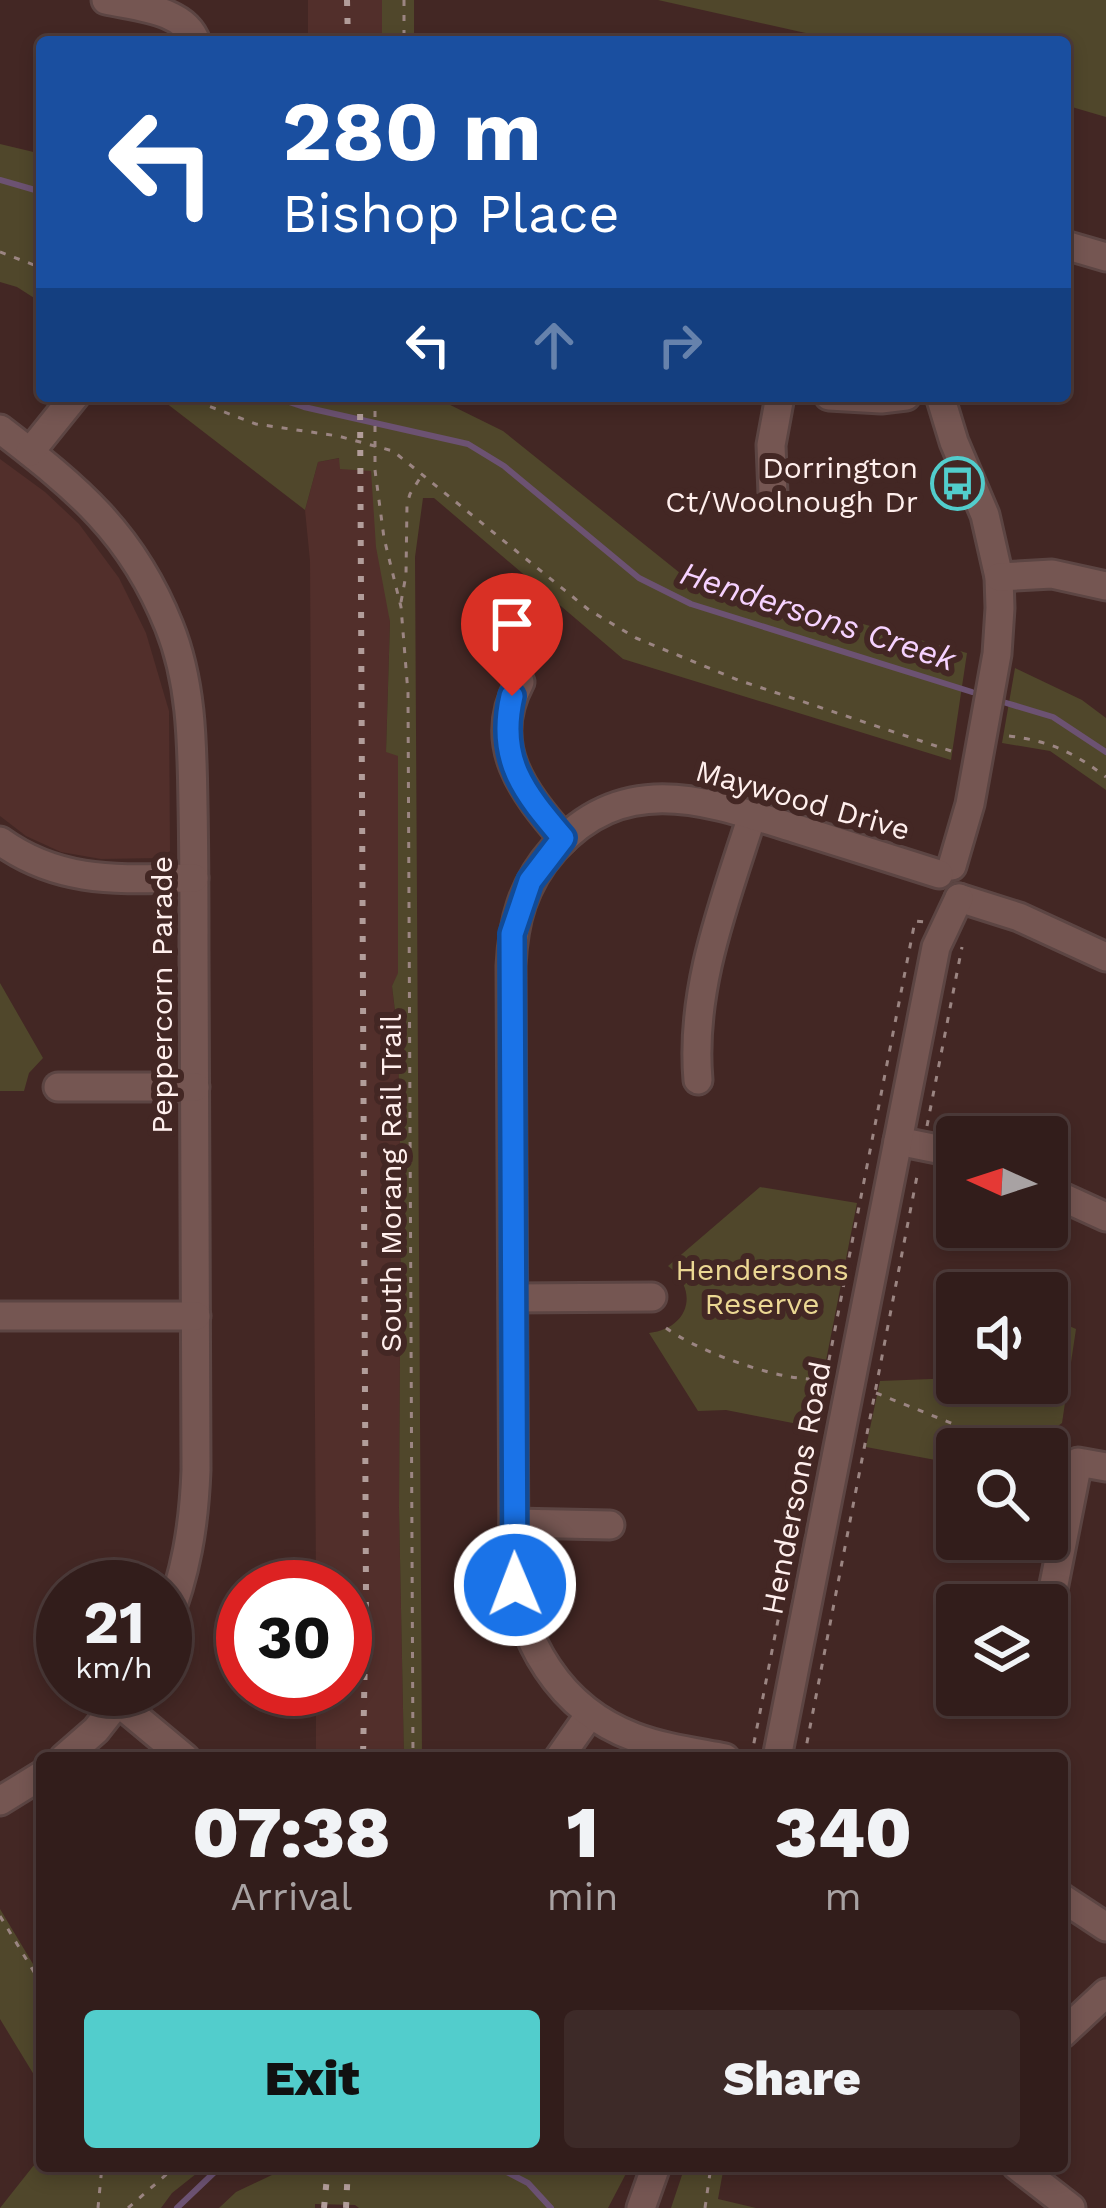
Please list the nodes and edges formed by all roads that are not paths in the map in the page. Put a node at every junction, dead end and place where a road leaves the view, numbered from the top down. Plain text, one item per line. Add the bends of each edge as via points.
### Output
1 (106, 0) edge
2 (193, 36) edge
3 (1071, 246) edge
4 (1106, 257) edge
5 (70, 402) edge
6 (780, 402) edge
7 (942, 402) edge
8 (0, 429) edge
9 (30, 452) junction
10 (773, 494) dead end
11 (999, 577) junction
12 (1106, 586) edge
13 (520, 682) dead end
14 (752, 816) junction
15 (563, 838) junction
16 (0, 841) edge
17 (194, 878) junction
18 (955, 883) junction
19 (1106, 957) edge
20 (698, 1080) dead end
21 (58, 1087) dead end
22 (194, 1087) junction
23 (898, 1142) junction
24 (936, 1149) edge
25 (1068, 1200) edge
26 (1106, 1217) edge
27 (513, 1298) junction
28 (652, 1298) dead end
29 (0, 1316) edge
30 (196, 1316) junction
31 (1106, 1467) edge
32 (514, 1523) junction
33 (610, 1525) dead end
34 (187, 1560) edge
35 (1054, 1584) edge
36 (590, 1714) junction
37 (107, 1716) edge
38 (143, 1716) edge
39 (71, 1752) edge
40 (179, 1752) edge
41 (563, 1752) edge
42 (698, 1752) edge
43 (778, 1752) edge
44 (36, 1778) edge
45 (0, 1801) edge
46 (1068, 1902) edge
47 (1106, 1928) edge
48 (1106, 1993) edge
49 (1068, 2028) edge
50 (654, 2172) edge
51 (1025, 2172) edge
52 (641, 2208) edge
53 (1071, 2208) edge

1 - 2 street via 175,18
3 - 4 street
5 - 9 street
6 - 10 street via 770,445
7 - 11 street
8 - 9 street, Peppercorn Parade
9 - 17 street, Peppercorn Parade via 120,537 171,631 190,716
11 - 12 street via 1052,574
11 - 18 street via 999,633
13 - 15 street via 508,713 510,757 526,794
14 - 15 street, Maywood Drive via 697,800 641,800
14 - 18 street, Maywood Drive
14 - 20 street via 705,973
15 - 27 street, Maywood Drive via 530,881 512,934
16 - 17 street via 69,874
17 - 22 street, Peppercorn Parade
18 - 19 street
18 - 23 street, Hendersons Road
21 - 22 street
22 - 30 street, Peppercorn Parade
23 - 24 street
23 - 43 street, Hendersons Road
25 - 26 street
27 - 28 street
27 - 32 street, Maywood Drive
29 - 30 street
30 - 34 street, Peppercorn Parade via 195,1502
31 - 35 street via 1078,1462
32 - 33 street
32 - 36 street, Maywood Drive via 515,1585 529,1636 544,1666
36 - 41 street
36 - 42 street, Maywood Drive via 637,1738
37 - 39 street
38 - 40 street
44 - 45 street
46 - 47 street
48 - 49 street
50 - 52 street
51 - 53 street

